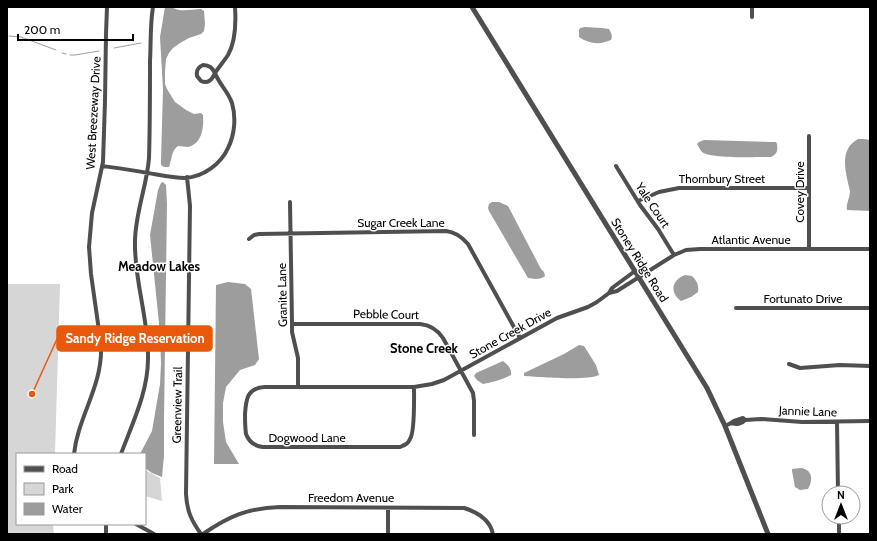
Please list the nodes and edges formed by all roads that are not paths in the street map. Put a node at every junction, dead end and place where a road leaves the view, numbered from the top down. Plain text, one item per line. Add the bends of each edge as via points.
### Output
1 (108, 7) edge
2 (153, 7) edge
3 (235, 7) edge
4 (472, 7) edge
5 (752, 7) edge
6 (752, 17) dead end
7 (215, 73) junction
8 (809, 136) dead end
9 (102, 166) junction
10 (616, 166) dead end
11 (147, 173) junction
12 (187, 177) junction
13 (809, 188) junction
14 (638, 201) junction
15 (290, 202) dead end
16 (291, 233) junction
17 (248, 239) dead end
18 (809, 249) junction
19 (870, 249) edge
20 (674, 255) junction
21 (635, 271) junction
22 (639, 277) junction
23 (609, 293) junction
24 (736, 308) dead end
25 (870, 308) edge
26 (292, 324) junction
27 (520, 338) junction
28 (789, 364) dead end
29 (870, 366) edge
30 (460, 371) junction
31 (298, 387) junction
32 (414, 387) junction
33 (870, 421) edge
34 (837, 422) junction
35 (725, 426) junction
36 (474, 435) dead end
37 (74, 453) edge
38 (121, 453) edge
39 (838, 485) edge
40 (388, 508) junction
41 (138, 525) edge
42 (154, 534) edge
43 (202, 534) edge
44 (388, 534) edge
45 (493, 534) edge
46 (768, 534) edge

1 - 9 street, West Breezeway Drive
2 - 11 street
3 - 7 street via 233,42 228,56
4 - 21 street, Stoney Ridge Road
5 - 6 street
7 - 7 street via 206,65 201,66 196,73 199,80 205,83 211,80
7 - 12 street via 227,91 232,105 232,138 219,162 202,173
8 - 13 street, Covey Drive
9 - 11 street
9 - 37 street, West Breezeway Drive via 92,213 89,247 101,362
10 - 14 street, Yale Court
11 - 12 street
11 - 38 street via 135,241 136,267 147,336 148,368 141,398
12 - 43 street, Greenview Trail via 190,214 186,494 190,516
13 - 14 street, Thornbury Street via 679,188 659,192
13 - 18 street, Covey Drive
14 - 20 street, Yale Court
15 - 16 street, Granite Lane
16 - 17 street, Sugar Creek Lane via 259,234
16 - 26 street, Granite Lane
16 - 27 street, Sugar Creek Lane via 446,231 455,234 463,238 470,247
18 - 19 street, Atlantic Avenue
18 - 20 street, Atlantic Avenue via 694,249
20 - 22 street, Atlantic Avenue
21 - 22 street, Stoney Ridge Road
21 - 23 street, Stone Creek Drive
22 - 23 street, Stone Creek Drive
22 - 35 street, Stoney Ridge Road via 707,388
23 - 27 street, Stone Creek Drive via 588,307 557,318
24 - 25 street, Fortunato Drive
26 - 30 street, Pebble Court via 427,325 441,335
26 - 31 street, Granite Lane via 298,358
27 - 30 street, Stone Creek Drive
28 - 29 street via 800,368
30 - 32 street, Stone Creek Drive via 437,383
30 - 36 street, Pebble Court via 474,395
31 - 32 street, Stone Creek Drive
31 - 32 street, Dogwood Lane via 261,387 249,394 245,430 251,442 263,447 400,447 409,442 412,434
33 - 34 street, Jannie Lane
34 - 35 street, Jannie Lane via 761,419 745,420
34 - 39 street
35 - 46 street, Stoney Ridge Road
40 - 43 street, Freedom Avenue via 267,508 233,517
40 - 44 street
40 - 45 street, Freedom Avenue via 468,509 484,518
41 - 42 street

